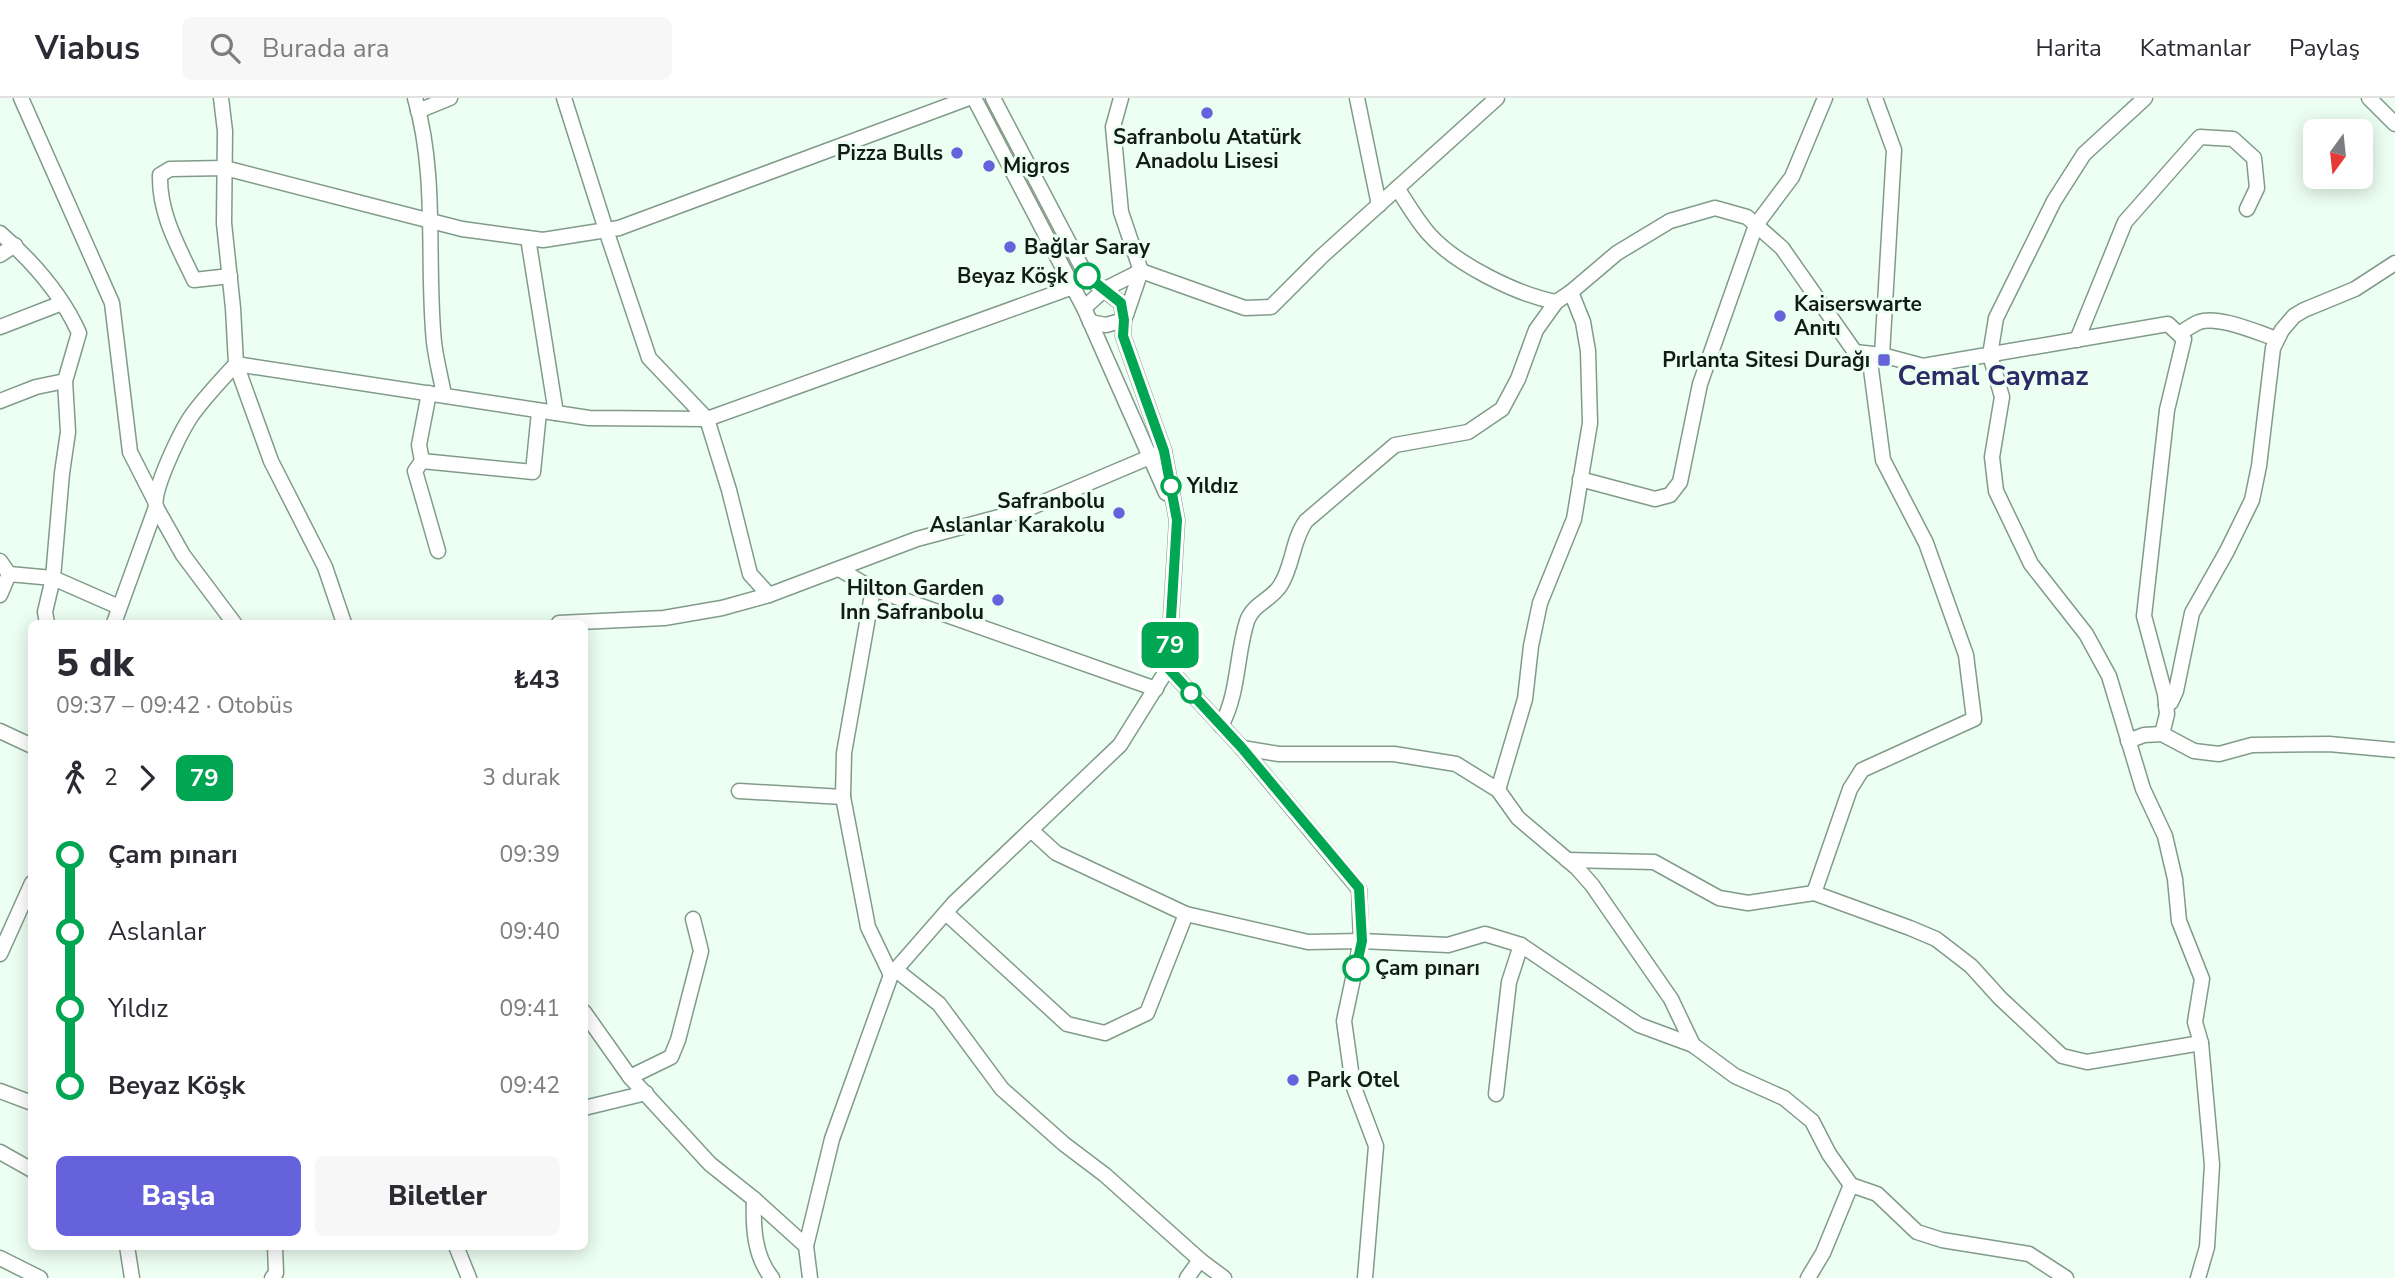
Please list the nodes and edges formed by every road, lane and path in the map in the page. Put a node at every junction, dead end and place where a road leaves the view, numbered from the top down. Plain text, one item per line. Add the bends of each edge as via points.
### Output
1 (21, 98) edge
2 (222, 98) edge
3 (450, 98) edge
4 (564, 98) edge
5 (971, 98) edge
6 (993, 98) edge
7 (1121, 98) edge
8 (1357, 98) edge
9 (1497, 98) edge
10 (1825, 98) edge
11 (1875, 98) edge
12 (2145, 98) edge
13 (2369, 98) edge
14 (416, 104) edge
15 (2395, 124) edge
16 (225, 168) junction
17 (1397, 188) junction
18 (1379, 205) junction
19 (2247, 209) dead end
20 (430, 221) junction
21 (1756, 225) junction
22 (606, 230) junction
23 (0, 233) edge
24 (528, 238) junction
25 (15, 245) junction
26 (0, 255) edge
27 (2395, 262) edge
28 (1140, 271) junction
29 (230, 276) junction
30 (1073, 287) junction
31 (1105, 289) junction
32 (1571, 292) junction
33 (1556, 302) junction
34 (62, 303) junction
35 (1084, 308) junction
36 (1124, 320) junction
37 (1090, 322) junction
38 (0, 327) edge
39 (2179, 334) junction
40 (2077, 340) junction
41 (2277, 340) junction
42 (1875, 354) junction
43 (1990, 355) junction
44 (236, 364) junction
45 (65, 381) junction
46 (437, 394) junction
47 (0, 401) edge
48 (539, 412) junction
49 (556, 413) junction
50 (707, 419) junction
51 (1158, 454) junction
52 (422, 461) junction
53 (1580, 479) junction
54 (155, 504) junction
55 (438, 551) dead end
56 (0, 561) edge
57 (839, 569) junction
58 (9, 574) junction
59 (53, 578) junction
60 (873, 590) junction
61 (0, 595) edge
62 (769, 595) junction
63 (119, 607) junction
64 (46, 620) edge
65 (115, 620) edge
66 (232, 620) edge
67 (343, 620) edge
68 (588, 622) edge
69 (1168, 668) junction
70 (1156, 689) junction
71 (2166, 706) junction
72 (1221, 726) junction
73 (0, 731) edge
74 (2162, 734) junction
75 (2128, 741) junction
76 (28, 744) edge
77 (1242, 748) junction
78 (2395, 750) edge
79 (1498, 790) junction
80 (739, 791) dead end
81 (843, 797) junction
82 (1031, 830) junction
83 (1567, 860) junction
84 (1814, 893) junction
85 (23, 912) edge
86 (946, 913) junction
87 (1186, 914) junction
88 (0, 918) edge
89 (693, 919) dead end
90 (1362, 941) junction
91 (1521, 945) junction
92 (0, 954) edge
93 (894, 972) junction
94 (588, 1018) edge
95 (2201, 1044) junction
96 (1693, 1045) junction
97 (630, 1077) junction
98 (0, 1091) edge
99 (646, 1093) junction
100 (1496, 1094) dead end
101 (28, 1102) edge
102 (588, 1107) edge
103 (0, 1152) edge
104 (28, 1168) edge
105 (1852, 1185) junction
106 (754, 1199) junction
107 (806, 1247) junction
108 (128, 1250) edge
109 (275, 1250) edge
110 (458, 1250) edge
111 (0, 1258) edge
112 (1200, 1261) junction
113 (40, 1278) edge
114 (132, 1278) edge
115 (272, 1278) edge
116 (469, 1278) edge
117 (772, 1278) edge
118 (810, 1278) edge
119 (1187, 1278) edge
120 (1198, 1278) edge
121 (1224, 1278) edge
122 (1365, 1278) edge
123 (1808, 1278) edge
124 (2066, 1278) edge
125 (2198, 1278) edge

1 - 54 street via 112,303 130,452
2 - 16 street
3 - 14 street
4 - 22 street
5 - 22 street
5 - 30 street
6 - 31 street via 1087,276
7 - 28 street via 1113,127 1121,212
8 - 18 street
9 - 17 street
10 - 21 street via 1792,177
11 - 42 street via 1894,150
12 - 43 street via 2084,154 2054,201 1996,318
13 - 15 street
14 - 20 street via 424,130
16 - 20 street
16 - 29 street via 224,223
16 - 29 street via 170,169 160,175 160,194 194,280
17 - 18 street
17 - 33 street via 1428,233 1457,259 1531,297
18 - 28 street via 1271,307 1245,308
19 - 40 street via 2257,188 2254,158 2233,139 2200,137 2125,222
20 - 24 street
20 - 46 street
21 - 32 street via 1747,217 1715,208 1670,221 1617,253
21 - 42 street via 1782,248 1855,352
21 - 53 street via 1699,384 1680,482 1670,495 1656,499
22 - 24 street via 543,240
22 - 50 street via 649,358
23 - 25 street
24 - 49 street
25 - 26 street
25 - 34 street
27 - 41 street via 2355,289 2294,316
28 - 31 street
28 - 36 street
29 - 44 street
30 - 35 street
30 - 50 street
31 - 35 street
31 - 36 street via 1121,303
32 - 33 street
32 - 53 street via 1588,351 1590,423
33 - 72 street via 1536,330 1502,409 1468,432 1395,444 1306,521 1282,584 1248,619 1235,690
34 - 38 street
34 - 45 street via 79,333
35 - 37 street
36 - 37 street via 1106,326
36 - 51 street via 1123,336
37 - 51 street
39 - 40 street via 2168,324
39 - 41 street via 2206,321 2231,324
39 - 71 street via 2184,339 2167,410 2144,616
40 - 43 street
41 - 71 street via 2252,500 2192,613 2176,691
42 - 43 street via 1923,366
42 - 84 street via 1883,460 1926,543 1966,655 1974,719 1862,770 1850,789
43 - 75 street via 2002,397 1992,457 1996,491 2031,564 2085,634 2109,676
44 - 46 street
44 - 54 street via 191,416 166,466
44 - 67 street via 271,461 325,567
45 - 47 street
45 - 59 street via 68,432
46 - 48 street
46 - 52 street via 419,445
48 - 49 street
48 - 52 street via 533,472
49 - 50 street via 589,418
50 - 62 street via 750,574
51 - 57 street via 1025,510 917,539
51 - 69 street via 1177,520
52 - 55 street via 415,471
53 - 79 street via 1574,519 1540,603 1525,698
54 - 63 street
54 - 66 street via 183,555
56 - 58 street
57 - 60 street
57 - 62 street
58 - 59 street
58 - 61 street
59 - 63 street
59 - 64 street
60 - 70 street
60 - 81 street via 844,753
62 - 68 street via 664,618
63 - 65 street
69 - 70 street
69 - 72 street
70 - 82 street via 1120,745
71 - 74 street
72 - 77 street
73 - 76 street
74 - 75 street
74 - 78 street via 2194,751 2219,754 2252,745 2329,744
75 - 95 street via 2165,836 2179,921 2202,979 2195,1022
77 - 79 street via 1279,754 1394,754 1456,764
77 - 90 street via 1359,888
79 - 83 street via 1518,818
80 - 81 street
81 - 93 street via 868,927
82 - 86 street
82 - 87 street via 1056,853
83 - 84 street via 1654,862 1718,898 1748,903
83 - 96 street via 1592,884 1663,988
84 - 95 street via 1936,939 1971,966 2062,1056 2087,1062
85 - 88 street
85 - 92 street
86 - 87 street via 1067,1024 1105,1033 1147,1013
86 - 93 street
87 - 90 street via 1308,942
89 - 97 street via 701,951 678,1040 671,1057
90 - 91 street via 1448,945 1485,934
90 - 122 street via 1344,1021 1353,1085 1376,1146
91 - 96 street via 1639,1025
91 - 100 street via 1509,982
93 - 107 street via 832,1139
93 - 112 street via 939,1004 1002,1089
94 - 97 street
95 - 125 street via 2212,1164 2207,1247
96 - 105 street via 1735,1076 1784,1098 1812,1121
97 - 99 street
98 - 101 street
99 - 102 street
99 - 106 street via 710,1164
103 - 104 street
105 - 123 street via 1824,1253
105 - 124 street via 1877,1194 1917,1232 2029,1254
106 - 107 street
106 - 117 street via 753,1227 762,1265
107 - 118 street
108 - 114 street
109 - 115 street
110 - 116 street
111 - 113 street
112 - 119 street
112 - 120 street
112 - 121 street

